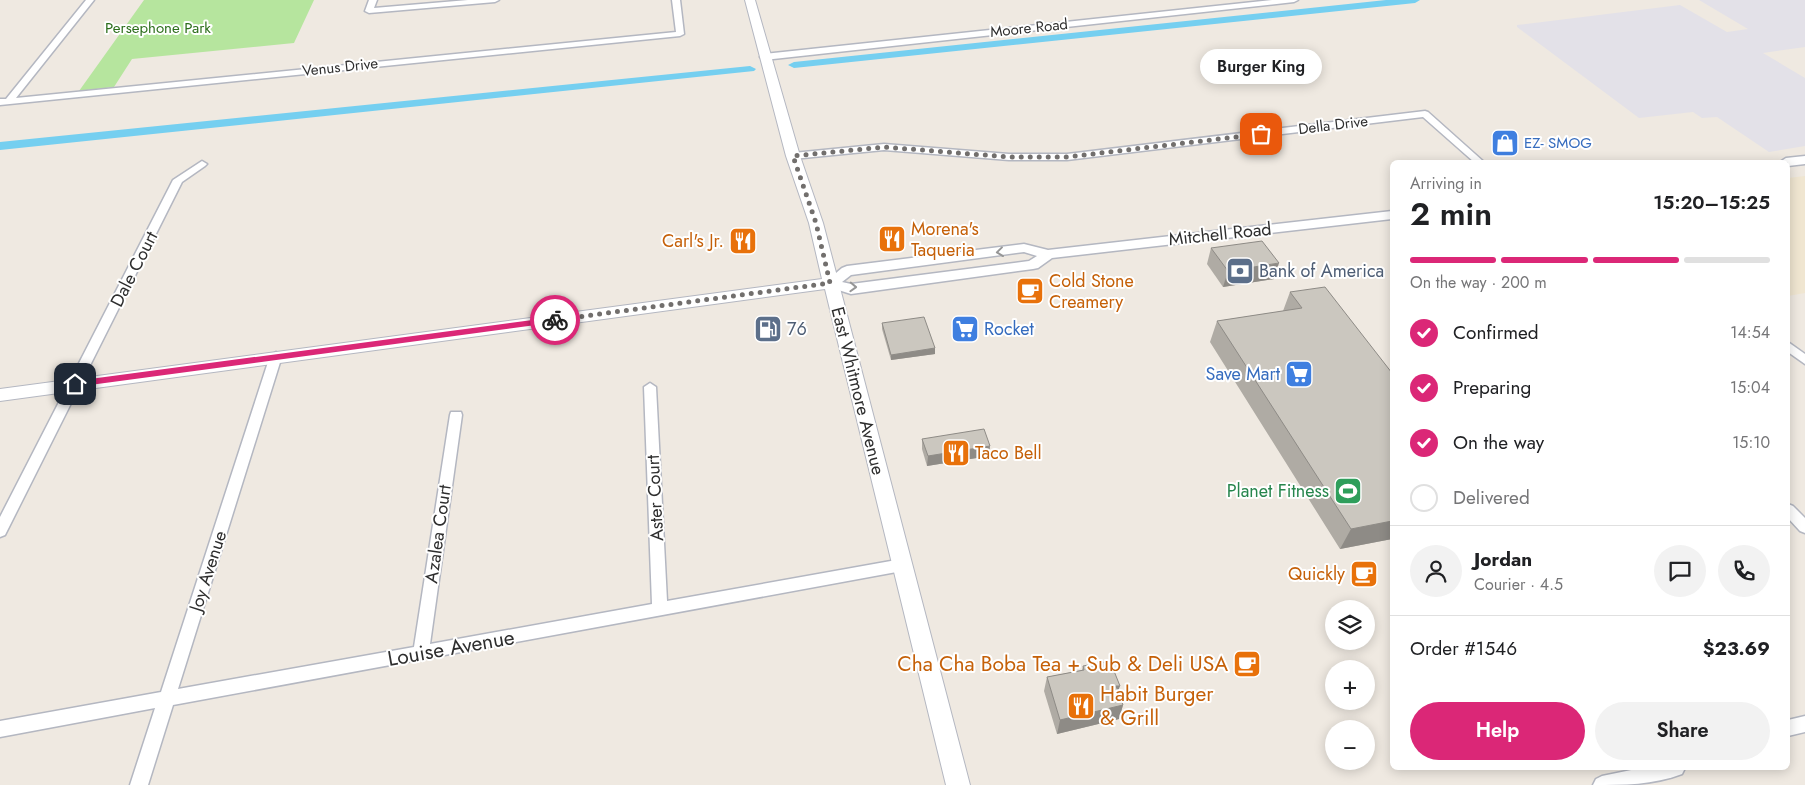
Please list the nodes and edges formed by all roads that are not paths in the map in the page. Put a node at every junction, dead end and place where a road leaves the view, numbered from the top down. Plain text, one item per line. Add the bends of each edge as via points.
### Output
1 (90, 0) edge
2 (373, 0) edge
3 (495, 0) edge
4 (676, 0) edge
5 (750, 0) edge
6 (1294, 0) edge
7 (764, 57) junction
8 (5, 102) edge
9 (793, 156) junction
10 (1477, 160) edge
11 (1805, 160) edge
12 (1790, 162) edge
13 (202, 164) dead end
14 (1390, 215) edge
15 (830, 283) junction
16 (1790, 348) edge
17 (276, 356) junction
18 (1805, 360) edge
19 (75, 384) junction
20 (650, 387) dead end
21 (0, 394) edge
22 (456, 415) dead end
23 (1790, 512) edge
24 (1805, 527) edge
25 (0, 531) edge
26 (902, 565) junction
27 (660, 609) junction
28 (421, 653) junction
29 (167, 699) junction
30 (1805, 724) edge
31 (1790, 728) edge
32 (0, 729) edge
33 (1667, 770) edge
34 (139, 785) edge
35 (958, 785) edge
36 (1602, 785) edge

1 - 8 street
2 - 3 street via 369,11
4 - 8 street, Venus Drive via 680,34
5 - 7 main road, East Whitmore Avenue
6 - 7 street, Moore Road
7 - 9 main road, East Whitmore Avenue
9 - 10 street, Della Drive via 884,147 1009,157 1067,157 1425,114
9 - 15 main road, East Whitmore Avenue via 816,223
11 - 12 street
13 - 19 street, Dale Court via 178,180
14 - 15 street, Mitchell Road via 1048,254 1024,248 847,271
15 - 17 main road, Mitchell Road
15 - 26 main road, East Whitmore Avenue
16 - 18 street
17 - 19 main road, Mitchell Road
17 - 29 street, Joy Avenue
19 - 21 main road, Mitchell Road
19 - 25 street, Dale Court
20 - 27 street, Aster Court
22 - 28 street, Azalea Court
23 - 24 street
26 - 27 street, Louise Avenue
26 - 35 main road, East Whitmore Avenue
27 - 28 street, Louise Avenue
28 - 29 street, Louise Avenue
29 - 32 street, Louise Avenue
29 - 34 street, Joy Avenue
30 - 31 street
33 - 36 street

